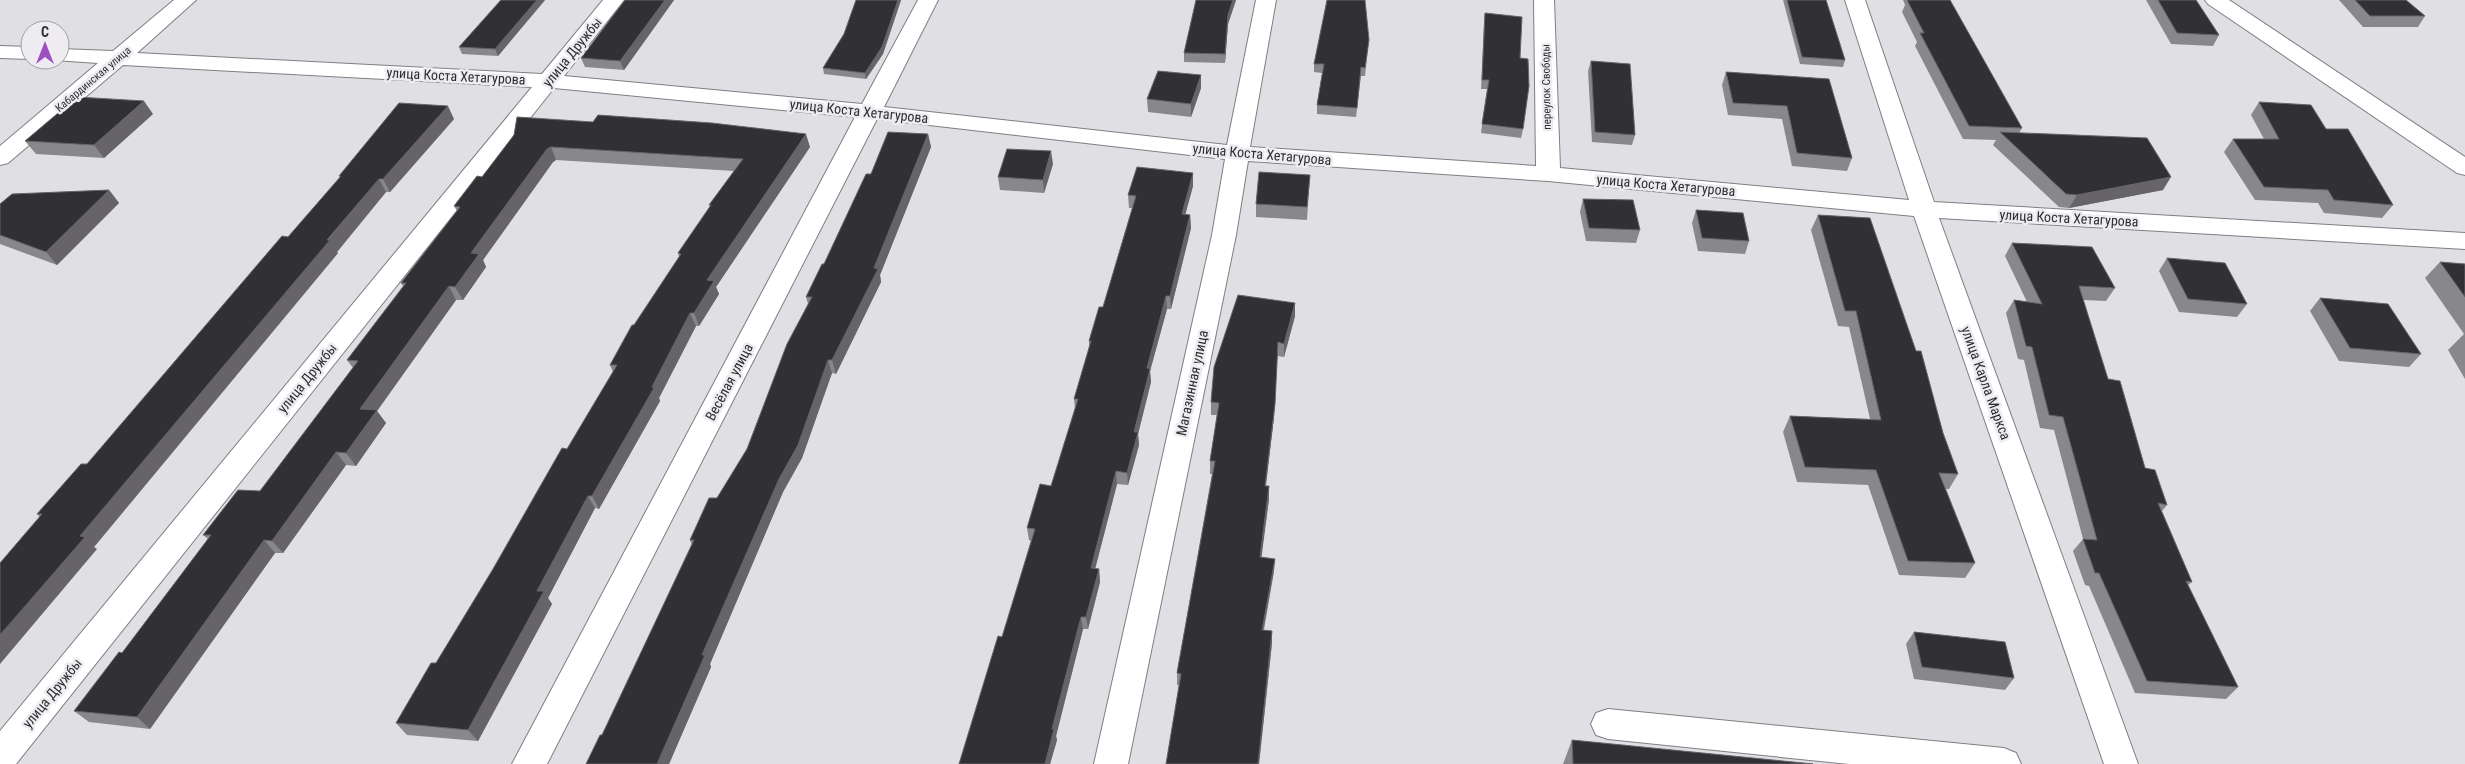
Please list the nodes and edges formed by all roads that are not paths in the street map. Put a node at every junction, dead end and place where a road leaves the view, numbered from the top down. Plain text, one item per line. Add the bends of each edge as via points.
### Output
1 (186, 0) edge
2 (614, 0) edge
3 (928, 0) edge
4 (1266, 0) edge
5 (1544, 0) edge
6 (1855, 0) edge
7 (2215, 0) edge
8 (0, 52) edge
9 (20, 53) edge
10 (70, 55) edge
11 (119, 57) junction
12 (548, 81) junction
13 (872, 112) junction
14 (1238, 153) junction
15 (0, 158) edge
16 (2465, 168) edge
17 (1548, 174) junction
18 (1924, 209) junction
19 (2465, 241) edge
20 (1608, 724) dead end
21 (0, 757) edge
22 (529, 764) edge
23 (1111, 764) edge
24 (2004, 764) edge
25 (2121, 764) edge

1 - 11 street, Кабардинская улица
2 - 12 street, улица Дружбы
3 - 13 street, Весёлая улица
4 - 14 street, Магазинная улица
5 - 17 street, переулок Свободы
6 - 18 street, улица Карла Маркса
7 - 16 street
8 - 9 street
10 - 11 street, улица Коста Хетагурова
11 - 12 street, улица Коста Хетагурова
11 - 15 street, Кабардинская улица
12 - 13 street, улица Коста Хетагурова
12 - 21 street, улица Дружбы
13 - 14 street, улица Коста Хетагурова
13 - 22 street, Весёлая улица
14 - 17 street, улица Коста Хетагурова
14 - 23 street, Магазинная улица via 1224,235
17 - 18 street, улица Коста Хетагурова
18 - 19 street, улица Коста Хетагурова
18 - 25 street, улица Карла Маркса
20 - 24 street

